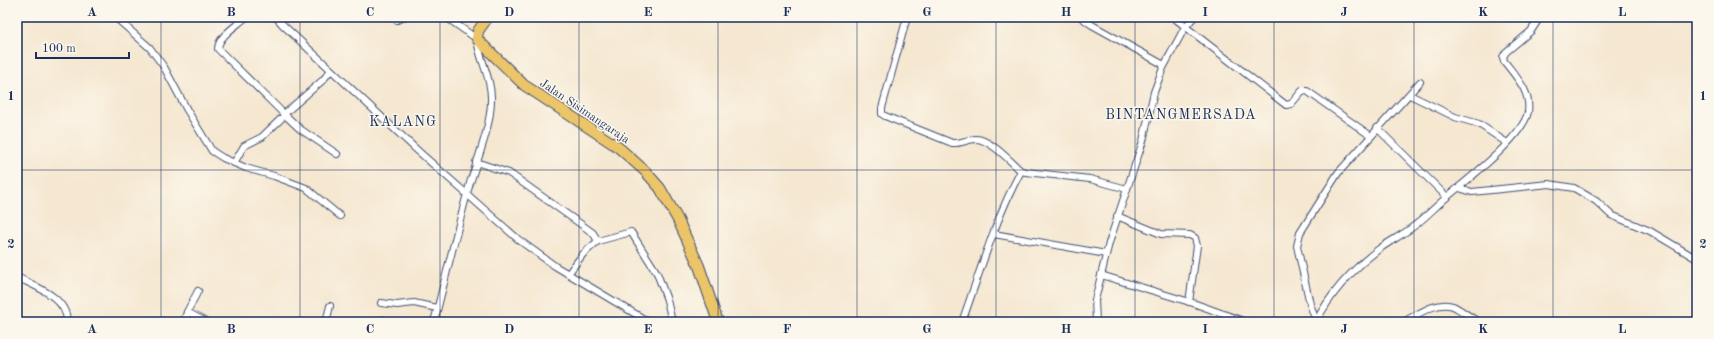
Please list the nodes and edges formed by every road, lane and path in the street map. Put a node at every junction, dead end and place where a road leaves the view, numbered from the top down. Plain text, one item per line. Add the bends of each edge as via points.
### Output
1 (115, 17) edge
2 (246, 17) edge
3 (277, 17) edge
4 (391, 17) edge
5 (404, 17) edge
6 (446, 17) edge
7 (488, 17) edge
8 (907, 17) edge
9 (1081, 17) edge
10 (1173, 17) edge
11 (1194, 17) edge
12 (1540, 17) edge
13 (1185, 27) junction
14 (477, 38) junction
15 (1164, 65) junction
16 (331, 70) junction
17 (1420, 82) dead end
18 (1410, 95) junction
19 (284, 114) junction
20 (1377, 128) junction
21 (1371, 136) junction
22 (1507, 143) junction
23 (338, 154) dead end
24 (476, 162) junction
25 (234, 163) junction
26 (1021, 171) junction
27 (1459, 188) junction
28 (1127, 189) junction
29 (467, 193) junction
30 (1447, 197) junction
31 (340, 216) dead end
32 (1117, 216) junction
33 (994, 234) junction
34 (598, 241) junction
35 (1106, 254) junction
36 (1697, 259) edge
37 (568, 274) junction
38 (1102, 275) junction
39 (17, 277) edge
40 (198, 291) dead end
41 (1189, 302) junction
42 (381, 303) dead end
43 (330, 306) dead end
44 (437, 308) junction
45 (187, 312) junction
46 (67, 322) edge
47 (184, 322) edge
48 (206, 322) edge
49 (326, 322) edge
50 (434, 322) edge
51 (649, 322) edge
52 (672, 322) edge
53 (718, 322) edge
54 (962, 322) edge
55 (1096, 322) edge
56 (1246, 322) edge
57 (1316, 322) edge
58 (1403, 322) edge
59 (1480, 322) edge

1 - 25 street via 150,48 164,67 212,151
2 - 19 street via 221,40 218,49
3 - 16 street
4 - 5 street via 397,20
6 - 14 street
7 - 14 highway via 478,31
8 - 26 street via 882,114 952,143 983,140
9 - 15 street
10 - 13 street
11 - 13 street
12 - 22 street via 1531,31 1503,57 1524,86 1528,101 1528,112 1524,122
13 - 15 street
13 - 21 street via 1286,105 1291,104 1302,91 1307,91
14 - 24 street via 478,53 484,63 491,98 490,115
14 - 53 highway, Jalan Sisimangaraja via 524,85 618,147 660,188 699,266
15 - 28 street
16 - 19 street
16 - 29 street
17 - 18 street
18 - 20 street
18 - 22 street via 1456,117 1479,124
19 - 23 street
19 - 25 street via 262,136 244,146
20 - 21 street
20 - 30 street
21 - 57 street via 1338,173 1298,238 1297,246 1303,276
22 - 27 street
24 - 29 street
24 - 34 street via 509,173 587,229
25 - 31 street via 306,188
26 - 28 street via 1090,179
26 - 33 street
27 - 30 street
27 - 36 street via 1472,192 1548,184 1574,188 1596,201 1611,215 1650,231
28 - 32 street
29 - 37 street via 519,240
29 - 44 street
30 - 57 street via 1358,268 1335,292
32 - 35 street
32 - 41 street via 1161,234 1190,235 1194,238 1196,246
33 - 35 street
33 - 54 street
34 - 37 street via 583,254
34 - 52 street via 629,232 632,234 657,273
35 - 38 street
37 - 51 street
38 - 41 street
38 - 55 street via 1095,300
39 - 46 street via 63,305
40 - 45 street
41 - 56 street
42 - 44 street via 414,303
43 - 49 street
44 - 50 street
45 - 47 street
45 - 48 street
58 - 59 street via 1430,308 1448,304

